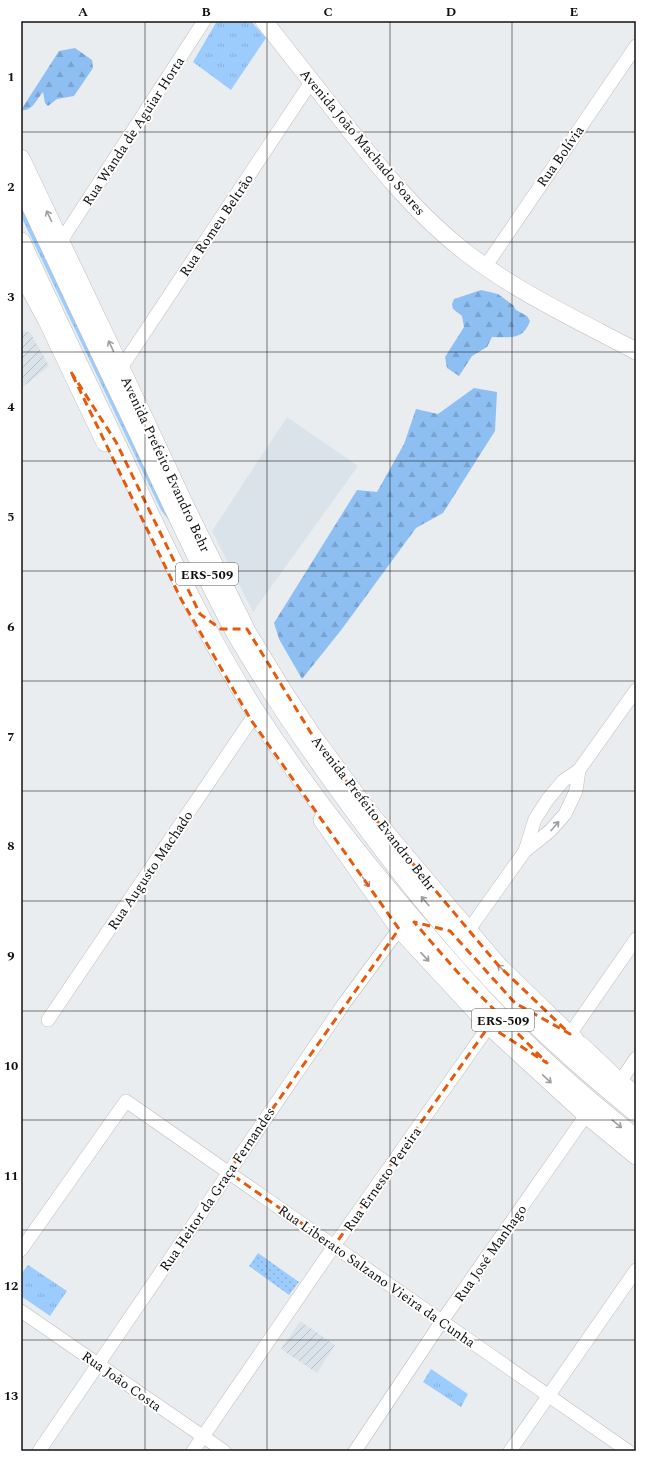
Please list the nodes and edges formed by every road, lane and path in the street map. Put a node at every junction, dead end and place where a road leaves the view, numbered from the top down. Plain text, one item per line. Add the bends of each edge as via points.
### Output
1 (204, 21) edge
2 (264, 21) edge
3 (636, 46) edge
4 (311, 82) junction
5 (21, 158) edge
6 (21, 184) edge
7 (61, 241) junction
8 (21, 242) edge
9 (485, 267) junction
10 (21, 272) edge
11 (636, 351) edge
12 (121, 368) junction
13 (71, 372) junction
14 (116, 442) junction
15 (200, 614) junction
16 (241, 630) junction
17 (636, 690) edge
18 (251, 720) junction
19 (294, 769) junction
20 (579, 770) junction
21 (333, 837) junction
22 (525, 851) junction
23 (408, 926) junction
24 (459, 931) junction
25 (636, 939) edge
26 (515, 1003) junction
27 (48, 1020) dead end
28 (489, 1026) junction
29 (570, 1034) junction
30 (636, 1058) edge
31 (547, 1063) junction
32 (615, 1086) junction
33 (636, 1095) edge
34 (636, 1112) edge
35 (586, 1115) junction
36 (636, 1140) edge
37 (636, 1156) edge
38 (228, 1172) junction
39 (334, 1246) junction
40 (21, 1250) edge
41 (636, 1270) edge
42 (21, 1311) edge
43 (442, 1321) junction
44 (98, 1364) junction
45 (549, 1395) junction
46 (203, 1437) junction
47 (39, 1451) edge
48 (194, 1451) edge
49 (224, 1451) edge
50 (355, 1451) edge
51 (510, 1451) edge
52 (628, 1451) edge

1 - 7 street, Rua Wanda de Aguiar Horta
2 - 4 main road, Avenida João Machado Soares
3 - 9 street, Rua Bolívia
4 - 9 main road, Avenida João Machado Soares via 403,194 429,221
4 - 12 street, Rua Romeu Beltrão
7 -> 5 main road, Avenida Prefeito Evandro Behr / ERS-509
6 - 16 highway, Avenida Prefeito Evandro Behr / ERS-509 via 178,517
12 -> 7 main road, Avenida Prefeito Evandro Behr / ERS-509
8 - 14 highway, ERS-509
9 - 11 main road, Avenida João Machado Soares via 525,292
10 - 13 main road, ERS-509
12 - 16 main road, Avenida Prefeito Evandro Behr / ERS-509
13 - 14 highway, ERS-509
13 - 18 main road, ERS-509 via 181,599
14 - 15 highway, ERS-509
15 - 16 highway, ERS-509 via 221,629
15 - 19 highway, ERS-509 via 230,670
24 -> 16 highway, Avenida Prefeito Evandro Behr / ERS-509 via 416,891 372,835 276,698
17 - 20 street
18 - 21 main road, ERS-509
18 - 27 street, Rua Augusto Machado
19 - 21 highway, ERS-509
19 - 23 highway, ERS-509
20 - 22 street via 563,782 548,799 535,819
22 -> 20 street via 550,831 565,814 576,791
21 -> 23 main road, ERS-509
22 - 24 street
23 - 24 highway via 427,925
23 -> 28 main road, ERS-509
23 - 31 highway, ERS-509
23 - 38 street, Rua Heitor da Graça Fernandes via 343,1005
24 - 26 highway, Avenida Prefeito Evandro Behr / ERS-509
29 -> 24 main road, Avenida Prefeito Evandro Behr / ERS-509
25 - 29 street
26 - 29 highway, ERS-509
26 - 32 highway, Avenida Prefeito Evandro Behr / ERS-509
28 - 31 highway, ERS-509
28 -> 35 main road, ERS-509
28 - 39 street, Rua Ernesto Pereira
29 - 32 highway, ERS-509
30 - 32 street
31 -> 36 highway, ERS-509
32 - 33 main road, Avenida Prefeito Evandro Behr / ERS-509
32 - 34 highway, Avenida Prefeito Evandro Behr / ERS-509
35 - 37 main road, ERS-509
35 - 43 street, Rua José Manhago
38 - 39 street, Rua Liberato Salzano Vieira da Cunha
38 - 40 street, Rua Liberato Salzano Vieira da Cunha via 126,1101
38 - 44 street, Rua Heitor da Graça Fernandes
39 - 43 street, Rua Liberato Salzano Vieira da Cunha
39 - 46 street, Rua Ernesto Pereira
41 - 45 street
42 - 44 street, Rua João Costa
43 - 45 street, Rua Liberato Salzano Vieira da Cunha
43 - 50 street, Rua José Manhago
44 - 46 street, Rua João Costa
44 - 47 street, Rua Heitor da Graça Fernandes
45 - 51 street
45 - 52 street, Rua Liberato Salzano Vieira da Cunha
46 - 48 street, Rua Ernesto Pereira
46 - 49 street, Rua João Costa

